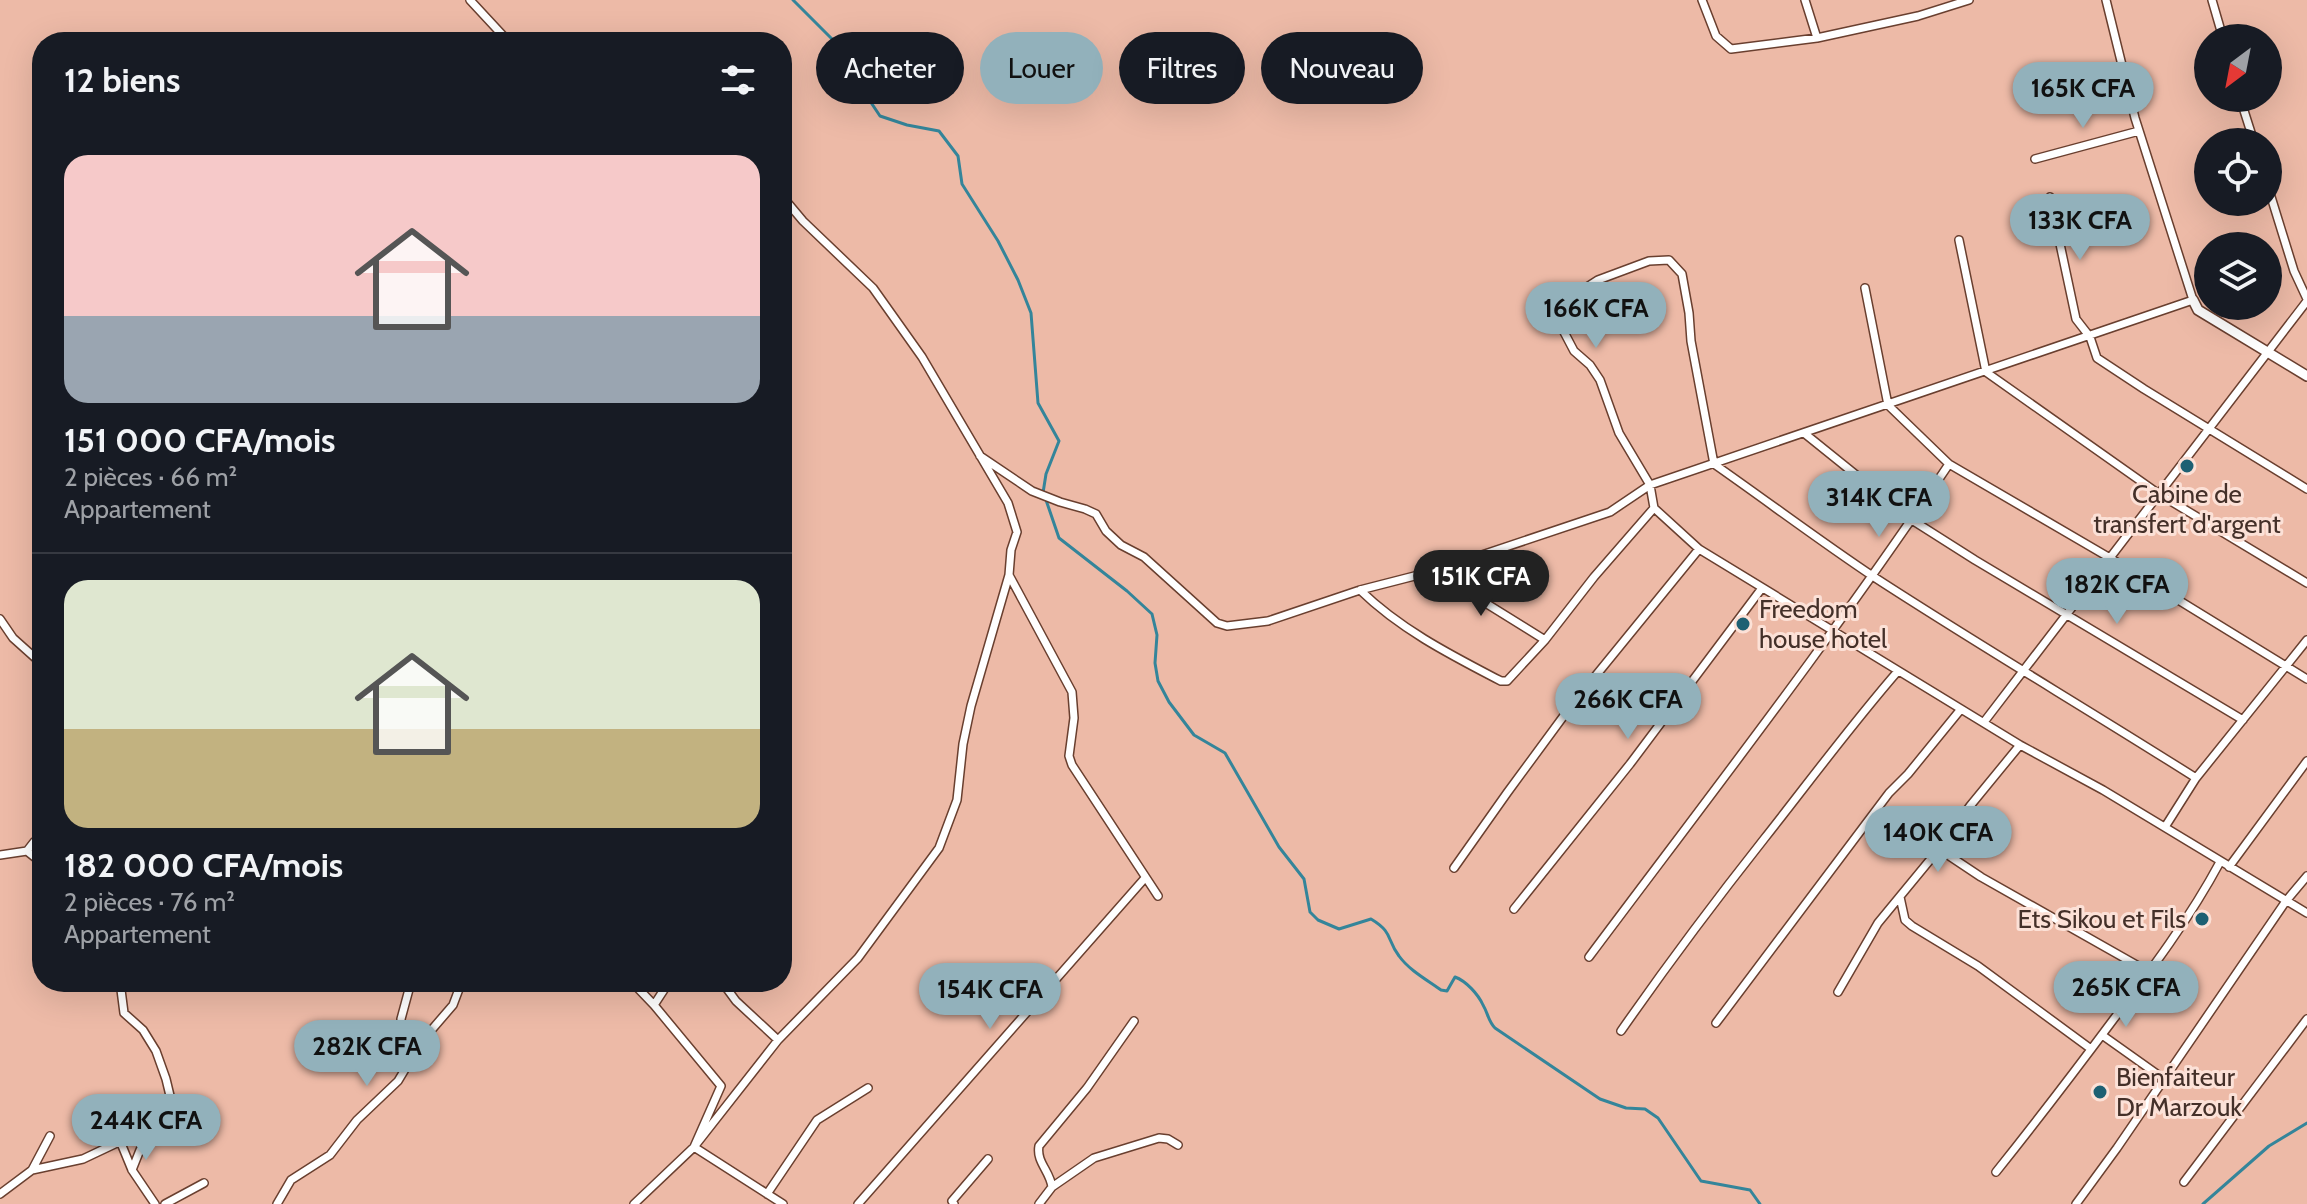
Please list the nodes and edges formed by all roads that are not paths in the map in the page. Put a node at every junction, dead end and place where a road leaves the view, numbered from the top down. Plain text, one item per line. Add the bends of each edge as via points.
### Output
1 (470, 0) edge
2 (1702, 0) edge
3 (1805, 0) edge
4 (1969, 0) edge
5 (2106, 0) edge
6 (2212, 0) edge
7 (2219, 24) edge
8 (500, 32) edge
9 (1817, 38) junction
10 (2139, 131) junction
11 (2035, 159) dead end
12 (2050, 197) dead end
13 (792, 207) edge
14 (2277, 216) edge
15 (1959, 240) dead end
16 (1865, 288) dead end
17 (2193, 300) junction
18 (2307, 300) edge
19 (2090, 337) junction
20 (2267, 352) junction
21 (1986, 372) junction
22 (2307, 376) edge
23 (1888, 405) junction
24 (2209, 428) junction
25 (1804, 433) junction
26 (980, 456) junction
27 (1714, 464) junction
28 (1949, 464) junction
29 (1650, 485) junction
30 (2307, 489) edge
31 (2159, 494) junction
32 (1654, 508) junction
33 (1912, 520) junction
34 (1699, 549) junction
35 (2110, 558) junction
36 (1434, 571) junction
37 (1009, 575) junction
38 (1872, 575) junction
39 (2307, 583) edge
40 (1762, 588) junction
41 (1360, 590) junction
42 (2067, 614) junction
43 (0, 619) edge
44 (1831, 630) junction
45 (1545, 640) junction
46 (2307, 640) edge
47 (32, 655) edge
48 (2287, 666) junction
49 (1898, 671) junction
50 (2022, 672) junction
51 (2307, 679) edge
52 (1961, 709) junction
53 (2243, 720) junction
54 (1984, 722) junction
55 (2020, 745) junction
56 (2307, 761) edge
57 (2196, 778) junction
58 (2165, 827) junction
59 (32, 845) edge
60 (1939, 849) junction
61 (27, 851) junction
62 (0, 855) edge
63 (32, 855) edge
64 (2220, 862) junction
65 (2229, 867) junction
66 (1454, 868) dead end
67 (2307, 876) edge
68 (1145, 878) junction
69 (1158, 896) dead end
70 (1900, 897) junction
71 (2286, 901) junction
72 (1514, 909) dead end
73 (2307, 913) edge
74 (1589, 957) dead end
75 (2149, 972) junction
76 (121, 992) edge
77 (408, 992) edge
78 (458, 992) edge
79 (642, 992) edge
80 (662, 992) edge
81 (729, 992) edge
82 (1838, 992) dead end
83 (654, 1005) junction
84 (2307, 1019) edge
85 (1134, 1021) dead end
86 (1716, 1023) dead end
87 (1621, 1031) dead end
88 (2102, 1035) junction
89 (778, 1040) junction
90 (2091, 1049) junction
91 (405, 1069) junction
92 (2164, 1079) junction
93 (868, 1088) dead end
94 (116, 1131) dead end
95 (50, 1136) dead end
96 (121, 1141) junction
97 (1178, 1145) dead end
98 (694, 1147) junction
99 (988, 1159) dead end
100 (32, 1170) junction
101 (132, 1170) junction
102 (1996, 1172) dead end
103 (2184, 1182) dead end
104 (204, 1183) dead end
105 (1052, 1187) junction
106 (0, 1194) edge
107 (767, 1194) junction
108 (155, 1204) edge
109 (165, 1204) edge
110 (277, 1204) edge
111 (634, 1204) edge
112 (783, 1204) edge
113 (858, 1204) edge
114 (954, 1204) edge
115 (1039, 1204) edge
116 (2076, 1204) edge

1 - 8 street
2 - 9 street via 1716,36 1731,49
3 - 9 street
4 - 9 street
5 - 10 street
6 - 7 street
10 - 11 street
10 - 17 street
12 - 19 street via 2076,319
13 - 26 street via 873,288 922,357
14 - 18 street
15 - 21 street
16 - 23 street
17 - 19 street
17 - 20 street via 2198,310
18 - 20 street
19 - 21 street
19 - 24 street via 2097,358
20 - 22 street
20 - 24 street
21 - 23 street
21 - 31 street
23 - 25 street
23 - 28 street
24 - 30 street
24 - 31 street
25 - 27 street
25 - 33 street
26 - 37 street via 1008,503 1017,532
26 - 41 street via 1032,491 1096,514 1121,545 1162,571 1217,623 1268,621
27 - 29 street
27 - 29 street via 1682,274 1669,260 1649,261 1598,280 1570,298 1561,312 1564,332 1600,380 1619,433
27 - 38 street
28 - 33 street
28 - 35 street
29 - 32 street
29 - 36 street via 1610,512
31 - 35 street
31 - 39 street
32 - 34 street
32 - 45 street
33 - 38 street
33 - 42 street
34 - 40 street
34 - 66 street via 1571,706
35 - 42 street
35 - 48 street
36 - 41 street
36 - 45 street
37 - 68 street via 1072,692 1072,765
37 - 89 street via 971,706 957,800 939,848 858,958
38 - 44 street
38 - 50 street
40 - 44 street
40 - 72 street
41 - 45 street via 1409,630 1501,681 1511,678
42 - 50 street
42 - 53 street
43 - 47 street
44 - 49 street
44 - 74 street
46 - 48 street
48 - 51 street
48 - 53 street
49 - 52 street
49 - 87 street via 1746,861
50 - 54 street
50 - 57 street
52 - 54 street
52 - 86 street via 1889,793
53 - 57 street
54 - 55 street
55 - 58 street
55 - 60 street
56 - 65 street
57 - 58 street
58 - 64 street
59 - 61 street
60 - 70 street
60 - 75 street
61 - 62 street
61 - 63 street
64 - 65 street
64 - 75 street
65 - 71 street
67 - 71 street
68 - 69 street
68 - 113 street
70 - 82 street via 1878,923
70 - 90 street via 1905,920 1912,926 1978,966
71 - 73 street
71 - 92 street
75 - 88 street
76 - 101 street via 124,1013 156,1051 172,1104
77 - 91 street via 401,1019
78 - 91 street
79 - 83 street
80 - 83 street
81 - 89 street
83 - 98 street via 721,1086
84 - 103 street
85 - 105 street via 1039,1146 1037,1154
88 - 90 street
88 - 92 street
89 - 98 street
90 - 102 street
91 - 110 street via 330,1155 291,1180
92 - 116 street
93 - 107 street via 817,1120
94 - 96 street
95 - 100 street
96 - 100 street via 83,1159
96 - 101 street
97 - 105 street via 1159,1138 1103,1154
98 - 107 street
98 - 111 street
99 - 114 street
100 - 106 street
101 - 108 street
104 - 109 street
105 - 115 street
107 - 112 street

